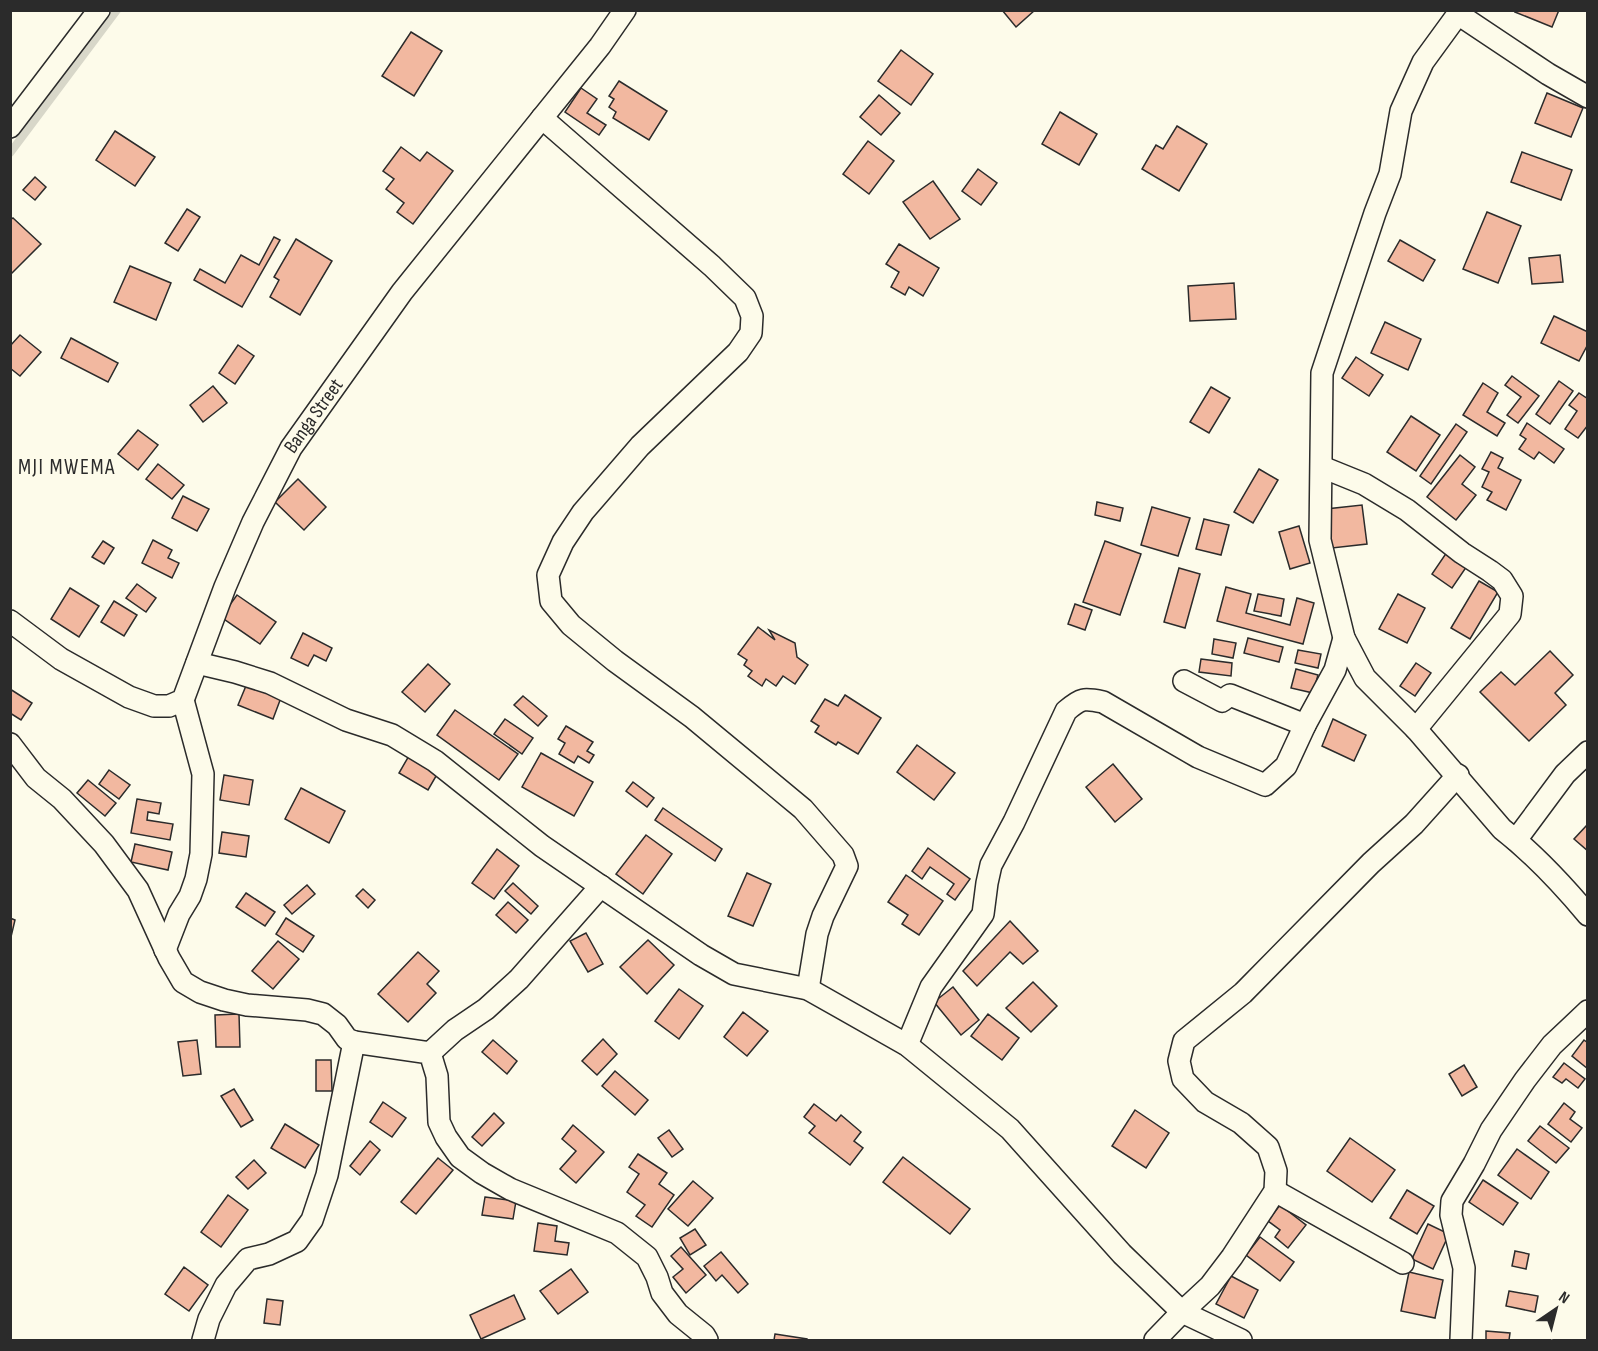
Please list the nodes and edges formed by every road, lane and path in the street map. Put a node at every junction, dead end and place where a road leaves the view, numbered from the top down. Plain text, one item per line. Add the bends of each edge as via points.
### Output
1 (99, 10) edge
2 (626, 10) edge
3 (1458, 12) edge
4 (1587, 96) edge
5 (542, 118) junction
6 (10, 127) edge
7 (1322, 467) junction
8 (10, 621) edge
9 (1344, 638) junction
10 (197, 663) junction
11 (1184, 681) dead end
12 (183, 700) junction
13 (1305, 725) junction
14 (1416, 729) junction
15 (10, 744) edge
16 (1587, 752) edge
17 (1458, 775) junction
18 (1516, 840) junction
19 (602, 886) junction
20 (1587, 915) edge
21 (165, 950) junction
22 (808, 989) junction
23 (1587, 1011) edge
24 (354, 1042) junction
25 (907, 1045) junction
26 (430, 1053) junction
27 (1275, 1191) junction
28 (1403, 1263) dead end
29 (1182, 1312) junction
30 (203, 1341) edge
31 (707, 1341) edge
32 (1155, 1341) edge
33 (1241, 1341) edge
34 (1461, 1341) edge

1 - 6 street
2 - 5 street, Banga Street
3 - 4 street
3 - 7 street via 1423,62 1401,111 1390,174 1322,373
5 - 10 street, Banga Street via 402,292 291,448 225,586
5 - 22 street via 712,266 745,298 752,316 751,333 738,352 639,446 583,512 548,575 551,601 571,625 692,717 803,809 843,855 848,866 817,934
7 - 9 street via 1320,540
7 - 14 street via 1364,484 1407,510 1502,580 1512,596 1510,614
8 - 12 street via 61,659 129,697 153,706 170,706
9 - 13 street via 1335,670
9 - 14 street via 1365,678
10 - 12 street, Banga Street
10 - 19 street via 270,684 346,720 392,735 435,761 542,846
11 - 13 street via 1222,701 1230,695
12 - 21 street via 203,774 201,854 190,896
13 - 25 street via 1286,766 1265,785 1198,757 1103,702 1077,700 1066,711 991,866 983,915 931,987
14 - 17 street
15 - 21 street via 36,778 62,799 104,844 138,890
16 - 18 street via 1565,774
17 - 18 street via 1502,829
17 - 27 street via 1244,993 1184,1041 1179,1061 1183,1079 1205,1102 1241,1123 1268,1147 1276,1171
18 - 20 street
19 - 22 street via 734,974
19 - 26 street via 519,979
21 - 24 street via 183,982 200,992 247,1005 323,1014
22 - 25 street
23 - 34 street via 1552,1045 1525,1080 1491,1130 1452,1201 1451,1215 1464,1268
24 - 26 street
24 - 30 street via 327,1175 312,1220 297,1241 248,1259 226,1285
25 - 29 street via 1010,1129 1122,1254
26 - 31 street via 437,1076 439,1122 460,1157 510,1189 617,1233 647,1257 662,1293
27 - 28 street
27 - 29 street via 1221,1272
29 - 32 street
29 - 33 street

